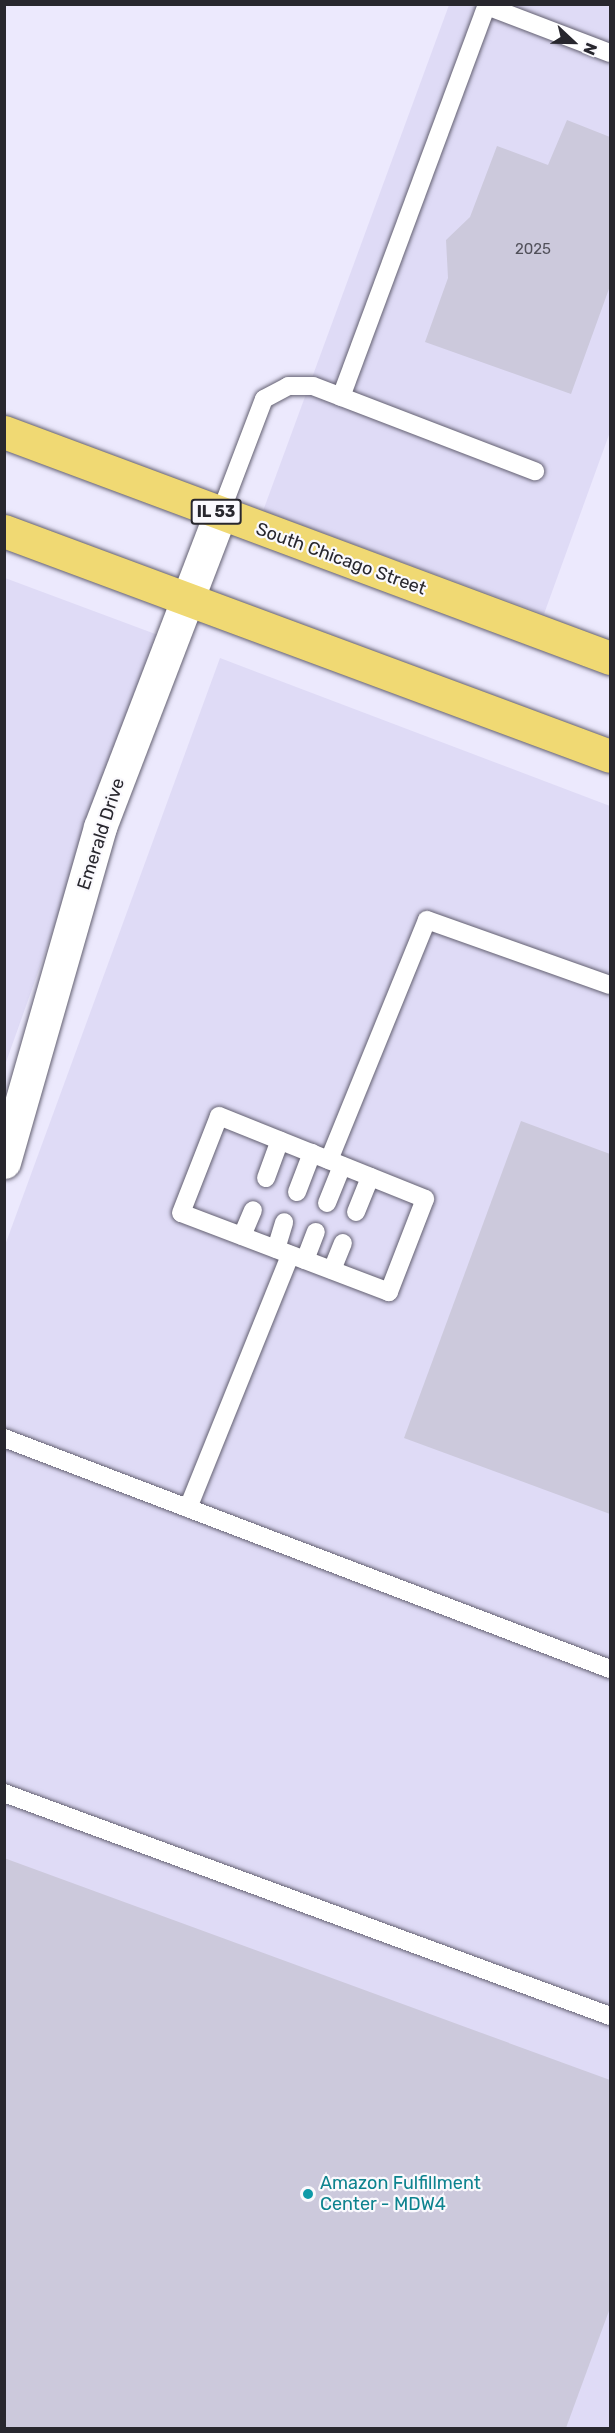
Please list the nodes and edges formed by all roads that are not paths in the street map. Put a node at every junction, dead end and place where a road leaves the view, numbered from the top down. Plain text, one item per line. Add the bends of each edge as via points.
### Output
1 (487, 5) edge
2 (610, 53) edge
3 (341, 397) junction
4 (4, 432) edge
5 (535, 471) dead end
6 (220, 514) junction
7 (4, 531) edge
8 (188, 600) junction
9 (610, 658) edge
10 (610, 756) edge
11 (610, 985) edge
12 (280, 1140) junction
13 (312, 1153) junction
14 (4, 1162) edge
15 (336, 1163) junction
16 (370, 1177) junction
17 (266, 1178) dead end
18 (297, 1192) dead end
19 (327, 1203) dead end
20 (253, 1210) dead end
21 (356, 1212) dead end
22 (284, 1222) dead end
23 (316, 1232) dead end
24 (242, 1236) junction
25 (343, 1244) dead end
26 (290, 1255) junction
27 (332, 1270) junction
28 (4, 1438) edge
29 (188, 1508) junction
30 (610, 1669) edge
31 (4, 1793) edge
32 (610, 2016) edge

1 - 2 lane
1 - 3 lane
3 - 5 lane
3 - 6 lane via 313,387 288,386 264,399
4 - 6 main road, South Chicago Street / IL 53
6 - 8 street, Emerald Drive
6 - 9 main road, South Chicago Street / IL 53
7 - 8 main road
8 - 10 main road
8 - 14 street, Emerald Drive via 100,827
11 - 15 lane via 428,920
12 - 13 lane
12 - 17 lane
12 - 24 lane via 219,1116 181,1213
13 - 15 lane
13 - 18 lane
15 - 16 lane
15 - 19 lane
16 - 21 lane
16 - 27 lane via 425,1199 389,1292
20 - 24 lane
22 - 26 lane
23 - 26 lane
24 - 26 lane
25 - 27 lane
26 - 27 lane
26 - 29 lane
28 - 29 lane
29 - 30 lane
31 - 32 lane

